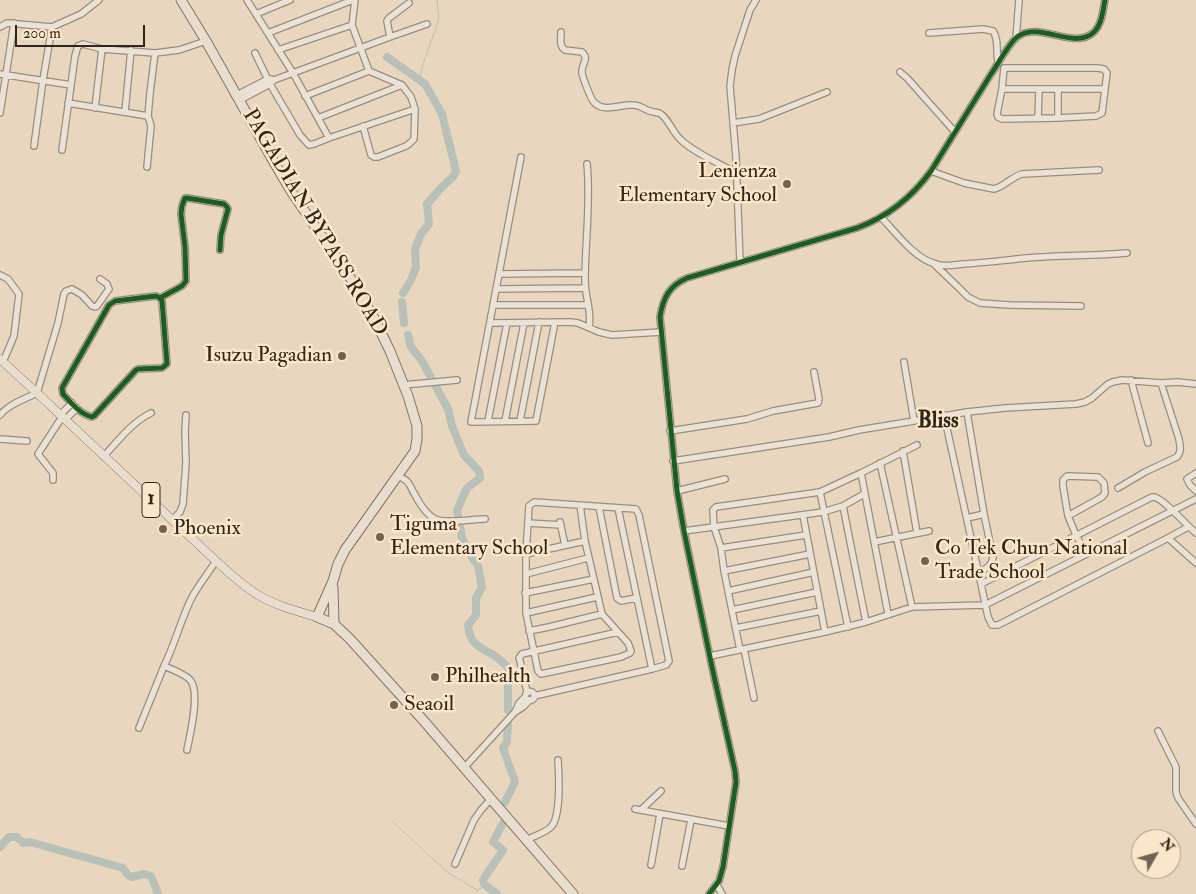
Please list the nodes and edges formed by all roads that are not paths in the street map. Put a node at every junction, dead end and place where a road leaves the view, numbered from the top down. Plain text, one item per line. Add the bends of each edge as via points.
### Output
1 (98, 0) edge
2 (181, 0) edge
3 (247, 0) edge
4 (290, 0) edge
5 (354, 0) edge
6 (756, 0) edge
7 (1019, 0) edge
8 (1105, 0) edge
9 (277, 2) edge
10 (409, 2) dead end
11 (256, 14) junction
12 (0, 21) edge
13 (11, 23) junction
14 (352, 24) junction
15 (428, 24) dead end
16 (0, 27) edge
17 (52, 27) junction
18 (561, 32) dead end
19 (268, 33) junction
20 (929, 33) dead end
21 (390, 37) junction
22 (1016, 38) junction
23 (206, 41) junction
24 (360, 48) junction
25 (102, 49) junction
26 (131, 50) junction
27 (278, 50) junction
28 (155, 53) junction
29 (255, 53) dead end
30 (996, 67) junction
31 (1004, 70) junction
32 (369, 71) junction
33 (900, 72) dead end
34 (292, 73) junction
35 (3, 75) edge
36 (42, 80) junction
37 (271, 81) junction
38 (71, 85) junction
39 (402, 85) junction
40 (1002, 89) junction
41 (1039, 89) junction
42 (1058, 89) junction
43 (1104, 89) junction
44 (827, 92) dead end
45 (305, 96) junction
46 (238, 97) junction
47 (68, 103) junction
48 (95, 108) junction
49 (415, 109) junction
50 (125, 112) junction
51 (0, 114) edge
52 (148, 116) junction
53 (318, 118) junction
54 (1038, 118) junction
55 (1058, 118) junction
56 (733, 123) junction
57 (363, 126) junction
58 (955, 132) junction
59 (330, 138) junction
60 (34, 146) dead end
61 (62, 150) dead end
62 (521, 157) dead end
63 (587, 164) dead end
64 (147, 167) dead end
65 (1099, 170) dead end
66 (931, 171) junction
67 (736, 173) junction
68 (881, 217) junction
69 (220, 250) dead end
70 (1127, 253) dead end
71 (740, 262) junction
72 (934, 264) junction
73 (585, 273) junction
74 (499, 274) junction
75 (0, 275) edge
76 (100, 279) dead end
77 (585, 288) junction
78 (496, 289) junction
79 (160, 298) junction
80 (588, 304) junction
81 (493, 305) junction
82 (1081, 306) dead end
83 (524, 322) junction
84 (540, 322) junction
85 (555, 322) junction
86 (490, 323) junction
87 (507, 323) junction
88 (589, 327) junction
89 (661, 332) junction
90 (1, 361) edge
91 (904, 362) dead end
92 (814, 372) dead end
93 (457, 380) dead end
94 (1131, 380) junction
95 (404, 384) junction
96 (1161, 384) junction
97 (1196, 384) edge
98 (38, 393) junction
99 (72, 404) junction
100 (77, 408) junction
101 (967, 412) junction
102 (151, 413) dead end
103 (0, 415) edge
104 (186, 415) dead end
105 (944, 415) junction
106 (62, 417) junction
107 (914, 420) junction
108 (505, 421) junction
109 (520, 421) junction
110 (488, 422) junction
111 (670, 431) junction
112 (0, 439) edge
113 (27, 441) dead end
114 (1148, 443) dead end
115 (917, 444) dead end
116 (903, 451) junction
117 (104, 456) junction
118 (673, 461) junction
119 (880, 463) junction
120 (861, 473) junction
121 (1196, 473) edge
122 (398, 476) junction
123 (725, 479) dead end
124 (53, 480) dead end
125 (1118, 488) dead end
126 (677, 491) junction
127 (1196, 491) edge
128 (820, 492) junction
129 (864, 494) junction
130 (1196, 499) edge
131 (580, 505) junction
132 (843, 506) junction
133 (599, 507) junction
134 (618, 508) junction
135 (1173, 510) junction
136 (824, 512) junction
137 (984, 514) junction
138 (803, 515) junction
139 (1068, 516) junction
140 (485, 518) dead end
141 (967, 518) junction
142 (172, 520) junction
143 (528, 523) junction
144 (714, 527) junction
145 (1188, 527) junction
146 (684, 531) junction
147 (929, 531) dead end
148 (917, 533) junction
149 (1196, 533) edge
150 (806, 535) junction
151 (1076, 535) junction
152 (896, 538) junction
153 (1168, 538) junction
154 (585, 541) junction
155 (874, 542) junction
156 (565, 545) junction
157 (720, 548) junction
158 (526, 554) junction
159 (810, 554) junction
160 (1086, 554) junction
161 (588, 558) junction
162 (216, 561) junction
163 (1196, 563) edge
164 (724, 571) junction
165 (814, 572) junction
166 (978, 573) junction
167 (526, 574) junction
168 (594, 579) junction
169 (333, 581) junction
170 (981, 584) junction
171 (728, 591) junction
172 (817, 592) junction
173 (525, 593) junction
174 (598, 596) junction
175 (636, 598) junction
176 (985, 604) junction
177 (912, 607) junction
178 (732, 610) junction
179 (821, 612) junction
180 (526, 613) junction
181 (602, 614) junction
182 (888, 614) junction
183 (317, 617) junction
184 (866, 622) junction
185 (334, 624) junction
186 (848, 627) junction
187 (736, 628) junction
188 (529, 631) junction
189 (618, 632) junction
190 (825, 632) junction
191 (742, 649) junction
192 (534, 652) junction
193 (710, 656) junction
194 (164, 666) junction
195 (652, 669) junction
196 (529, 696) junction
197 (754, 698) dead end
198 (139, 728) dead end
199 (1158, 731) dead end
200 (187, 750) dead end
201 (558, 760) dead end
202 (464, 768) junction
203 (661, 791) dead end
204 (490, 800) junction
205 (660, 814) junction
206 (691, 820) junction
207 (1196, 824) edge
208 (729, 826) junction
209 (526, 840) junction
210 (455, 864) dead end
211 (651, 865) dead end
212 (682, 866) dead end
213 (717, 885) junction
214 (573, 894) edge
215 (709, 894) edge
216 (722, 894) edge

1 - 17 street via 81,14
2 - 23 highway, PAGADIAN BYPASS ROAD
3 - 11 street
4 - 9 street
5 - 14 street
5 - 19 street
6 - 56 street via 732,70
7 - 22 street
8 - 22 street via 1101,19 1088,36 1071,38 1037,31
9 - 11 street
10 - 21 street via 387,21
11 - 19 street
12 - 13 street
13 - 16 street
13 - 17 street
13 - 35 street
14 - 24 street
14 - 27 street
15 - 21 street
17 - 36 street
18 - 67 street via 562,49 582,52 586,56 582,74 595,104 610,108 638,105 662,114 686,144
19 - 27 street
20 - 30 street via 993,31
21 - 24 street
22 - 30 street
23 - 28 street via 179,50
23 - 46 highway, PAGADIAN BYPASS ROAD
24 - 32 street
24 - 34 street
25 - 26 street
25 - 38 street via 83,44 78,46
25 - 48 street
26 - 28 street
26 - 50 street
27 - 34 street
28 - 52 street
29 - 37 street
30 - 31 street
30 - 58 street
31 - 40 street
31 - 43 street via 1102,68 1107,73
32 - 39 street
32 - 45 street
33 - 58 street
34 - 37 street
34 - 45 street
35 - 36 street
35 - 51 street
36 - 38 street
36 - 60 street
37 - 46 street
37 - 59 street via 305,142 314,144
38 - 47 street
39 - 49 street
39 - 53 street
40 - 41 street
40 - 54 street via 997,114 1000,118
41 - 42 street
41 - 54 street
42 - 43 street
42 - 55 street
43 - 55 street via 1102,113 1099,115
44 - 56 street via 758,119
45 - 53 street
46 - 95 highway, PAGADIAN BYPASS ROAD via 291,191 368,305
47 - 48 street
47 - 61 street
48 - 50 street
49 - 57 street
49 - 57 street via 414,139 406,146 378,157 369,151
50 - 52 street
52 - 64 street via 151,126
53 - 59 street
54 - 55 street
56 - 67 street
57 - 59 street
58 - 66 street
62 - 74 street
63 - 73 street via 589,201
65 - 66 street via 1022,174 994,189
66 - 68 street via 911,195
67 - 71 street
68 - 71 street via 859,227
68 - 72 street via 908,247
69 - 79 street via 227,207 185,198 181,214 186,281
70 - 72 street via 943,266
71 - 89 street via 678,282 665,297 660,317
72 - 82 street via 968,297 980,303
73 - 74 street
73 - 77 street
74 - 78 street
75 - 90 street via 8,279 18,294 14,336
76 - 98 street via 109,289 95,307 72,289 64,294
77 - 78 street
77 - 80 street
78 - 81 street
79 - 99 street via 115,301 109,305 62,388
79 - 100 street via 167,364 162,368 136,370 92,417
80 - 81 street
80 - 88 street
81 - 86 street
83 - 84 street
83 - 87 street
83 - 108 street
84 - 85 street
84 - 109 street
85 - 88 street
85 - 109 street via 536,421
86 - 87 street
86 - 110 street via 471,422
87 - 110 street
88 - 89 street via 612,335
89 - 111 street
90 - 98 main road, 1
91 - 107 street
92 - 111 street via 818,403 747,419
93 - 95 street
94 - 96 street
94 - 101 street via 1108,384 1092,398 1076,404
94 - 114 street
95 - 122 highway, PAGADIAN BYPASS ROAD via 417,426 417,439 415,450
96 - 97 street
96 - 125 street via 1180,453
98 - 103 street via 15,403
98 - 106 main road, 1
99 - 100 street
99 - 106 street
100 - 106 street
101 - 105 street
101 - 137 street
102 - 117 street via 135,423
104 - 142 street via 183,504
105 - 107 street
105 - 141 street
106 - 117 main road, 1
106 - 124 street via 38,454 53,474
107 - 118 street via 829,437
108 - 109 street
108 - 110 street
111 - 118 street
112 - 113 street
115 - 116 street
116 - 119 street
116 - 148 street
117 - 142 main road, 1
118 - 126 street
119 - 120 street
119 - 152 street
120 - 128 street
120 - 129 street
121 - 127 street via 1187,479
122 - 140 street via 409,482 419,502 435,519
122 - 169 highway, PAGADIAN BYPASS ROAD via 345,550
123 - 126 street
126 - 146 street
128 - 136 street
128 - 144 street via 716,507 712,512
129 - 132 street
129 - 155 street
130 - 135 street
131 - 133 street
131 - 143 street via 532,503
131 - 154 street
132 - 136 street
132 - 184 street
133 - 134 street
133 - 175 street via 617,598 621,601
134 - 175 street
134 - 195 street via 634,508 639,515 669,659 666,664
135 - 145 street
135 - 151 street via 1158,498 1150,498
135 - 160 street
136 - 138 street
136 - 186 street
137 - 141 street
137 - 166 street via 993,557 989,566
138 - 144 street
138 - 150 street
139 - 139 street via 1102,497 1105,489 1101,479 1072,476 1063,480
139 - 151 street
141 - 166 street
142 - 162 main road, 1
143 - 156 street via 561,524
143 - 158 street
144 - 146 street
144 - 157 street
145 - 149 street
145 - 153 street
146 - 193 street
147 - 148 street
148 - 152 street
150 - 157 street
150 - 159 street
151 - 160 street
151 - 170 street
152 - 155 street
152 - 177 street
153 - 163 street
153 - 176 street via 998,625 990,622
154 - 156 street
154 - 161 street
155 - 182 street
156 - 158 street
157 - 164 street
158 - 167 street
159 - 164 street
159 - 165 street
160 - 176 street
161 - 167 street
161 - 168 street
162 - 183 main road, 1 via 258,595
162 - 194 street via 192,597
164 - 171 street
165 - 171 street
165 - 172 street
166 - 170 street
167 - 173 street
168 - 173 street
168 - 174 street
169 - 183 highway, PAGADIAN BYPASS ROAD
169 - 185 highway, PAGADIAN BYPASS ROAD
170 - 176 street
171 - 178 street
172 - 178 street
172 - 179 street
173 - 180 street
174 - 180 street
174 - 181 street
175 - 195 street
176 - 177 street
177 - 182 street
178 - 187 street
179 - 187 street
179 - 190 street
180 - 188 street
181 - 188 street
181 - 189 street
182 - 184 street
183 - 185 highway, 1
184 - 186 street
185 - 202 highway, 1
186 - 190 street
187 - 191 street
188 - 192 street
189 - 192 street
189 - 192 street via 631,651 621,657 541,674
190 - 191 street
191 - 193 street
191 - 197 street
192 - 196 street via 522,654 519,658
193 - 208 street via 735,771
194 - 198 street
194 - 200 street via 191,680 193,686 194,706
195 - 196 street
196 - 202 street via 523,707
199 - 207 street via 1175,762 1178,798
201 - 209 street via 558,804 554,823
202 - 204 highway, 1
203 - 205 street via 638,809
204 - 209 highway, 1
204 - 210 street via 474,820
205 - 206 street
205 - 211 street
206 - 208 street
206 - 212 street
208 - 213 street
209 - 214 highway, 1
213 - 215 street
213 - 216 street

